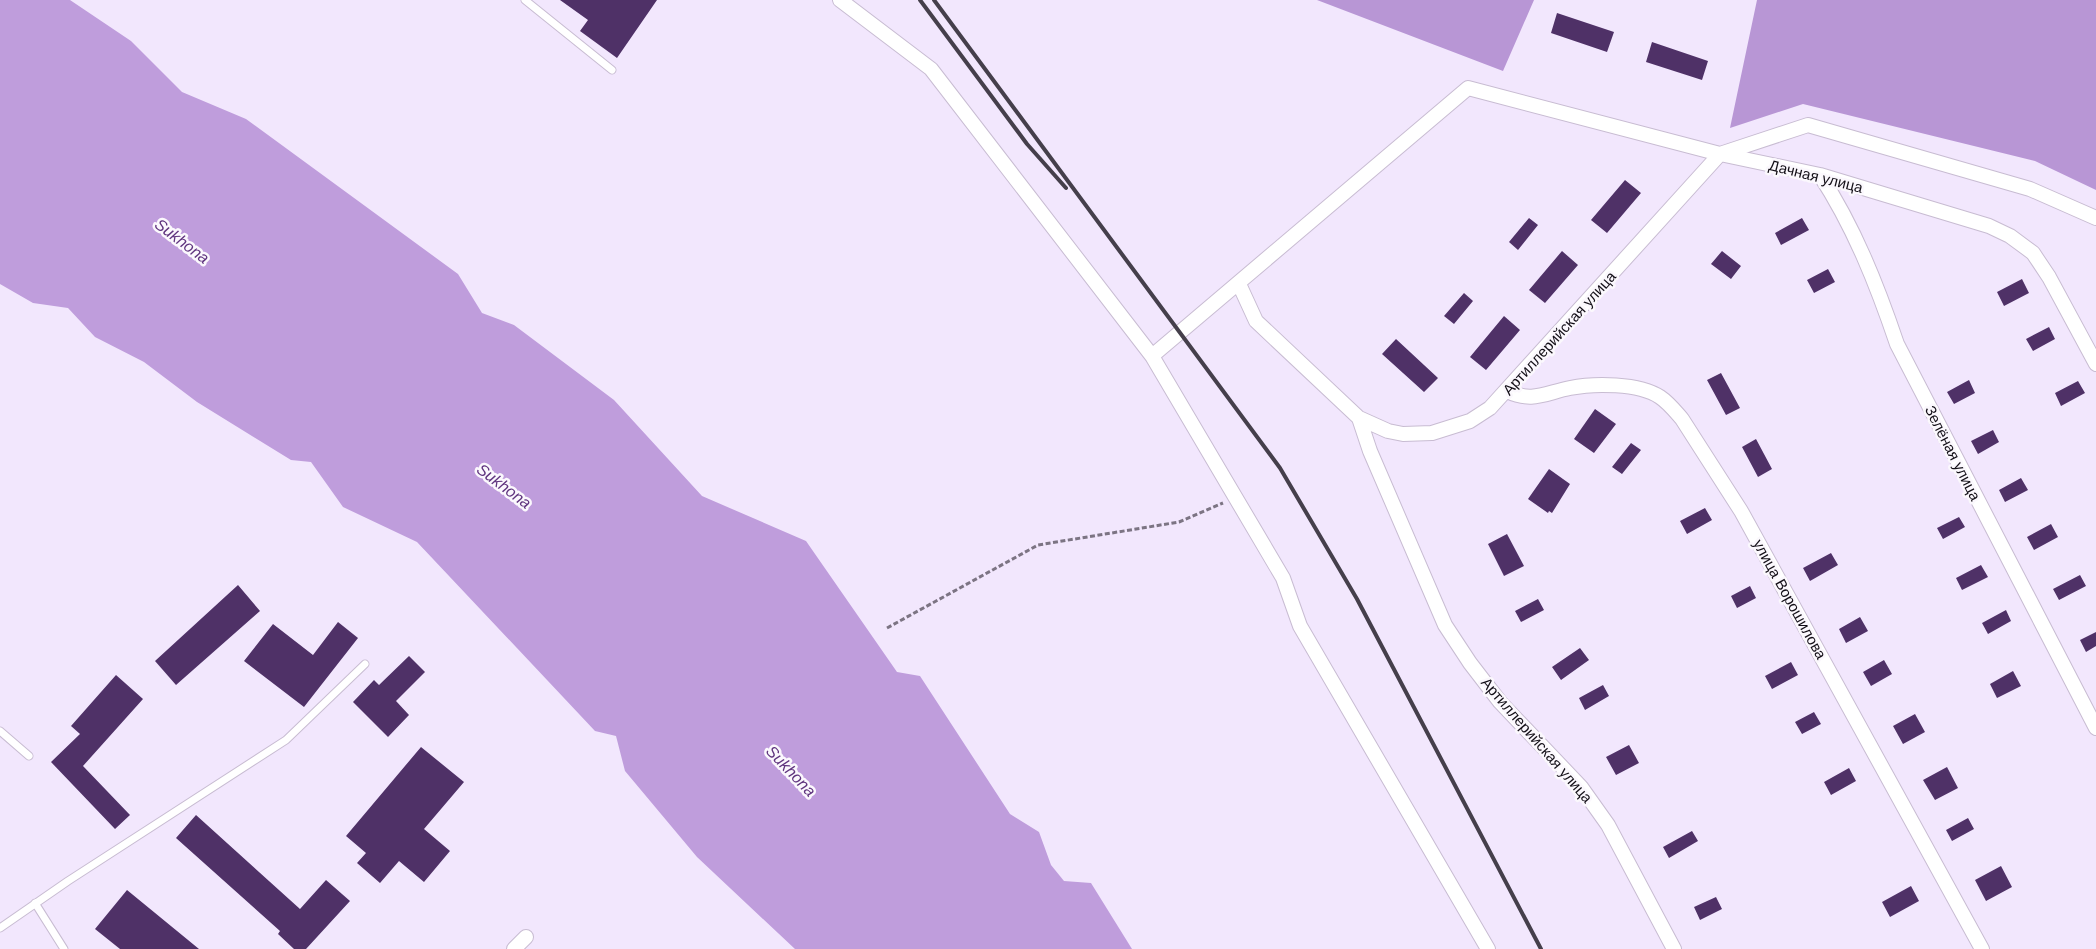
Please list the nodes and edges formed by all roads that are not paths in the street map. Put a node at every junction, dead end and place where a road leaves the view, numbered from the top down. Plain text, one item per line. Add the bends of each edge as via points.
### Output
1 (525, 0) edge
2 (840, 0) edge
3 (612, 70) dead end
4 (1720, 154) junction
5 (1820, 175) junction
6 (2096, 218) edge
7 (1239, 284) junction
8 (1152, 356) junction
9 (2096, 364) edge
10 (1507, 391) junction
11 (1359, 418) junction
12 (365, 664) dead end
13 (2096, 728) edge
14 (0, 731) edge
15 (29, 756) dead end
16 (35, 903) junction
17 (0, 928) edge
18 (526, 937) dead end
19 (64, 949) edge
20 (514, 949) edge
21 (1488, 949) edge
22 (1674, 949) edge
23 (1982, 949) edge

1 - 3 lane
2 - 8 street via 931,69
4 - 5 street, Дачная улица
4 - 6 street via 1808,125 2030,189
4 - 7 street, Дачная улица via 1468,88
4 - 10 street, Артиллерийская улица
5 - 9 street, Дачная улица via 1989,226 2023,244 2042,265
5 - 13 street, Зелёная улица via 1838,204 1877,287 1897,344
7 - 8 street
7 - 11 street, Артиллерийская улица via 1256,321
8 - 21 street via 1283,578 1300,626
10 - 11 street, Артиллерийская улица via 1470,421 1432,433 1388,431
10 - 23 street, улица Ворошилова via 1518,397 1530,398 1587,385 1625,387 1659,396 1671,406 1741,511
11 - 22 street, Артиллерийская улица via 1370,451 1445,625 1500,702 1581,787 1608,825
12 - 16 lane via 286,740
14 - 15 lane
16 - 17 lane
16 - 19 lane
18 - 20 street

